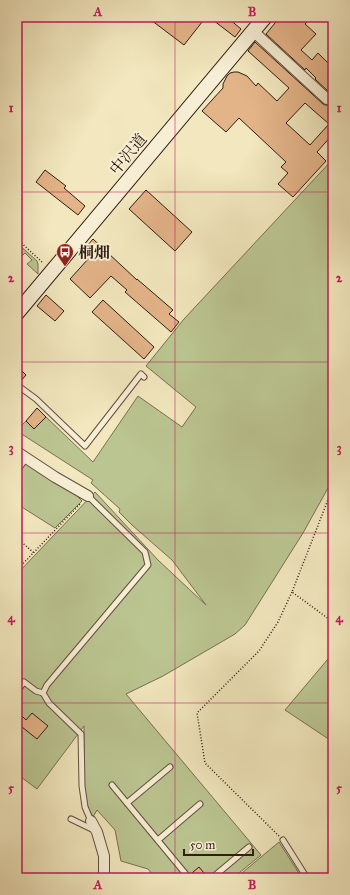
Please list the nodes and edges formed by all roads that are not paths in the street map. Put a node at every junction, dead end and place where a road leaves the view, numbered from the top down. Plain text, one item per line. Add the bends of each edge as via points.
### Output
1 (265, 17) edge
2 (253, 31) junction
3 (327, 99) dead end
4 (17, 313) edge
5 (144, 377) dead end
6 (17, 385) edge
7 (21, 455) edge
8 (17, 471) edge
9 (88, 496) joint
10 (17, 691) edge
11 (43, 693) junction
12 (170, 767) dead end
13 (112, 785) dead end
14 (127, 803) junction
15 (200, 804) dead end
16 (71, 819) dead end
17 (91, 821) joint
18 (96, 832) junction
19 (158, 840) junction
20 (283, 840) road end
21 (248, 846) dead end
22 (104, 878) edge
23 (189, 878) edge
24 (212, 878) edge
25 (307, 878) edge

1 - 2 street, 中沢道
2 - 3 street
2 - 4 street, 中沢道
5 - 6 lane via 141,374 85,446 36,398
7 - 8 lane
7 - 9 street
9 - 11 lane via 145,552 148,565
10 - 11 lane via 24,682
11 - 17 lane via 49,703 81,734 82,786 85,807
12 - 14 lane
13 - 14 lane
14 - 19 lane
15 - 19 lane
16 - 18 lane
17 - 18 street
18 - 22 street via 104,856
19 - 23 lane
20 - 25 lane
21 - 24 lane

